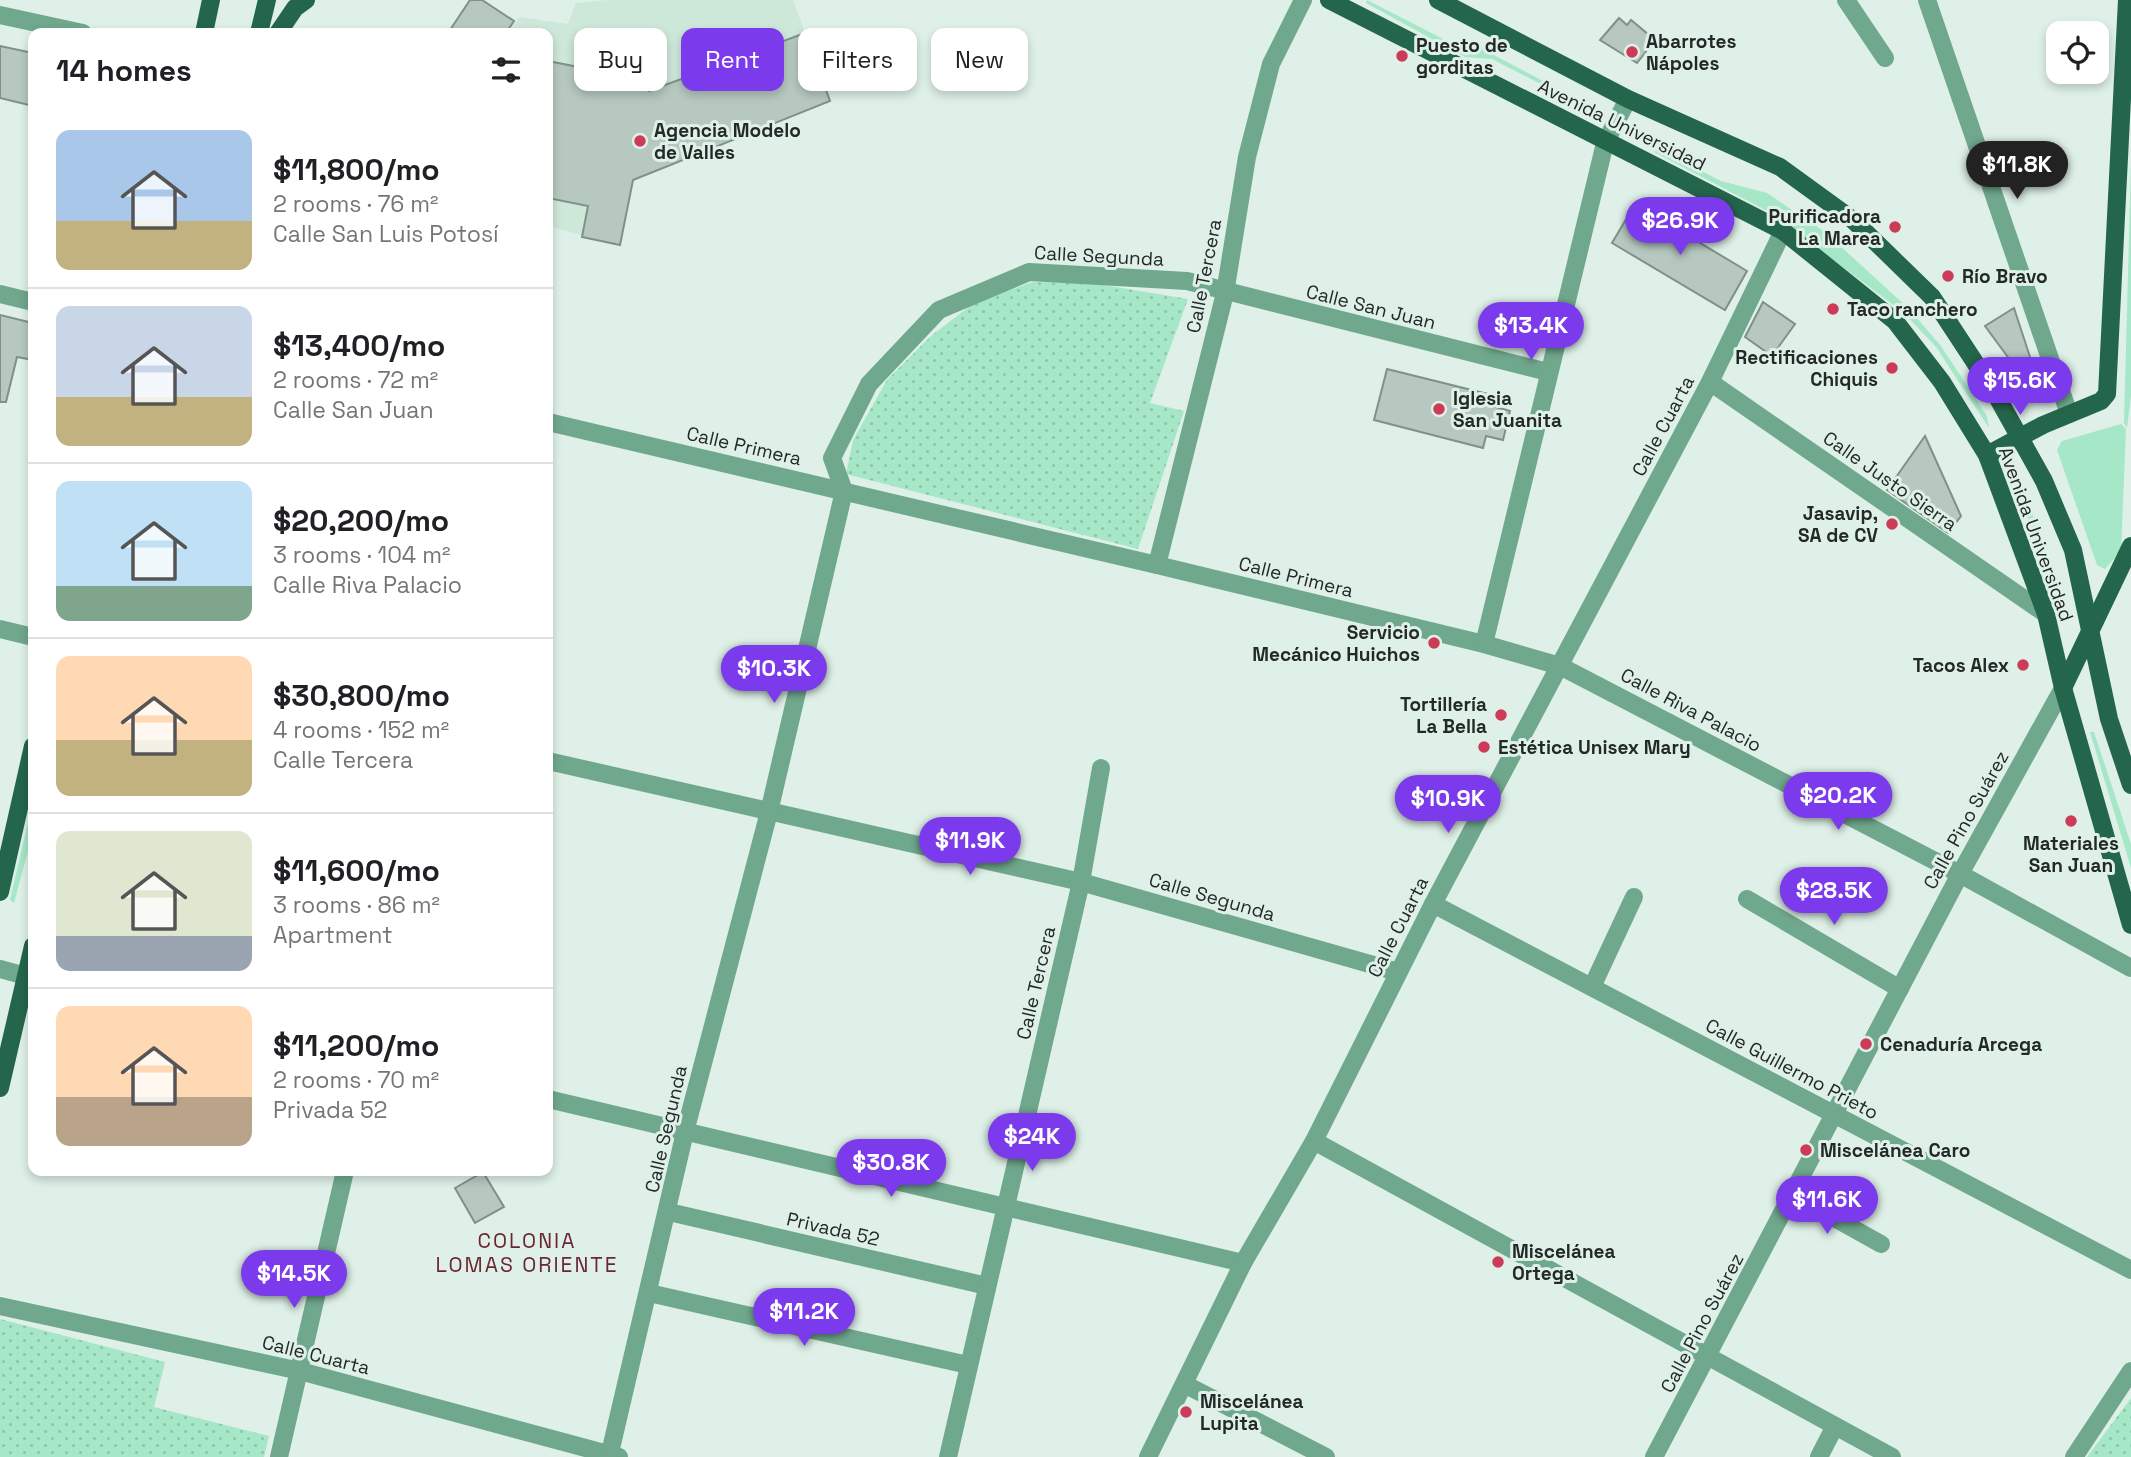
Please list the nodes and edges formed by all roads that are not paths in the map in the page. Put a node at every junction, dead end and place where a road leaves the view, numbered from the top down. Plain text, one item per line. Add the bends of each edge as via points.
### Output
1 (212, 0) edge
2 (267, 0) edge
3 (306, 0) edge
4 (1303, 0) edge
5 (1329, 0) edge
6 (1438, 0) edge
7 (1846, 0) edge
8 (1927, 0) edge
9 (2127, 0) edge
10 (0, 15) edge
11 (60, 28) edge
12 (205, 28) edge
13 (260, 28) edge
14 (281, 28) edge
15 (2127, 55) edge
16 (1885, 58) dead end
17 (1628, 99) junction
18 (1605, 143) junction
19 (1783, 231) junction
20 (1225, 293) junction
21 (0, 294) edge
22 (28, 301) edge
23 (1548, 372) junction
24 (1710, 382) junction
25 (2069, 414) junction
26 (553, 423) edge
27 (2020, 439) junction
28 (1987, 455) junction
29 (844, 491) junction
30 (2131, 546) edge
31 (1157, 565) junction
32 (2046, 614) junction
33 (0, 629) edge
34 (2089, 629) junction
35 (28, 636) edge
36 (1484, 644) junction
37 (1560, 666) junction
38 (2063, 688) junction
39 (553, 762) edge
40 (28, 768) edge
41 (1101, 768) dead end
42 (2131, 785) edge
43 (769, 812) junction
44 (1961, 874) junction
45 (1081, 882) junction
46 (0, 892) edge
47 (1634, 897) dead end
48 (1747, 900) dead end
49 (1433, 904) junction
50 (2131, 925) edge
51 (2131, 968) edge
52 (0, 969) edge
53 (1398, 972) junction
54 (28, 976) edge
55 (28, 984) edge
56 (1592, 987) junction
57 (1900, 989) junction
58 (0, 1088) edge
59 (553, 1100) edge
60 (1834, 1115) junction
61 (685, 1132) junction
62 (1314, 1142) junction
63 (344, 1176) edge
64 (1793, 1195) junction
65 (1004, 1206) junction
66 (669, 1212) junction
67 (1881, 1244) dead end
68 (1243, 1263) junction
69 (2131, 1270) edge
70 (987, 1286) junction
71 (649, 1293) junction
72 (0, 1306) edge
73 (1709, 1357) junction
74 (968, 1365) junction
75 (300, 1371) junction
76 (2131, 1371) edge
77 (1186, 1385) junction
78 (1835, 1426) junction
79 (612, 1456) edge
80 (279, 1457) edge
81 (948, 1457) edge
82 (1148, 1457) edge
83 (1326, 1457) edge
84 (1654, 1457) edge
85 (1819, 1457) edge
86 (1892, 1457) edge
87 (2074, 1457) edge

1 - 12 main road
2 - 13 main road
3 - 14 main road
4 - 20 street, Calle Tercera via 1271,64 1247,157
5 - 18 main road, Avenida Universidad
6 - 17 main road, Avenida Universidad
7 - 16 street
8 - 25 street
9 - 15 main road
10 - 11 street
15 - 25 main road via 2107,394
17 - 18 street
17 - 27 main road, Avenida Universidad via 1780,167 1853,220 1932,296
18 - 19 main road, Avenida Universidad via 1692,182
18 - 23 street
19 - 24 street, Calle Cuarta
19 - 28 main road, Avenida Universidad via 1895,321 1942,382
20 - 23 street, Calle San Juan
20 - 29 street, Calle Segunda via 1187,281 1029,272 939,310 869,384 832,458
20 - 31 street, Calle Tercera
21 - 22 street
23 - 36 street
24 - 32 street, Calle Justo Sierra
24 - 37 street, Calle Cuarta
25 - 27 main road
26 - 29 street, Calle Primera
27 - 28 main road
27 - 34 main road, Avenida Universidad via 2044,481 2073,550
28 - 32 main road, Avenida Universidad
29 - 31 street, Calle Primera
29 - 43 street, Calle Segunda
30 - 34 main road
31 - 36 street, Calle Primera
32 - 38 main road, Avenida Universidad
33 - 35 street
34 - 38 main road
34 - 42 main road, Avenida Universidad via 2109,719
36 - 37 street, Calle Riva Palacio
37 - 44 street, Calle Riva Palacio
37 - 49 street, Calle Cuarta
38 - 44 street, Calle Pino Suárez
38 - 50 main road, Avenida Universidad
39 - 43 street, Calle Segunda
40 - 46 main road
41 - 45 street, Calle Tercera
43 - 45 street, Calle Segunda
43 - 61 street, Calle Segunda
44 - 51 street, Calle Riva Palacio
44 - 57 street, Calle Pino Suárez
45 - 53 street, Calle Segunda
45 - 65 street, Calle Tercera
47 - 56 street
48 - 57 street
49 - 53 street, Calle Cuarta
49 - 56 street, Calle Guillermo Prieto
52 - 54 street
53 - 62 street, Calle Cuarta
55 - 58 main road
56 - 60 street, Calle Guillermo Prieto
57 - 60 street, Calle Pino Suárez
59 - 61 street
60 - 64 street, Calle Pino Suárez
60 - 69 street, Calle Guillermo Prieto
61 - 65 street
61 - 66 street, Calle Segunda
62 - 68 street, Calle Cuarta
62 - 73 street
63 - 75 street
64 - 67 street
64 - 73 street, Calle Pino Suárez
65 - 68 street
65 - 70 street, Calle Tercera
66 - 70 street, Privada 52
66 - 71 street, Calle Segunda
68 - 77 street, Calle Cuarta
70 - 74 street, Calle Tercera
71 - 74 street
71 - 79 street, Calle Segunda
72 - 75 street, Calle Cuarta
73 - 78 street
73 - 84 street, Calle Pino Suárez
74 - 81 street, Calle Tercera
75 - 79 street, Calle Cuarta
75 - 80 street
76 - 87 street
77 - 82 street, Calle Cuarta
77 - 83 street
78 - 85 street
78 - 86 street

